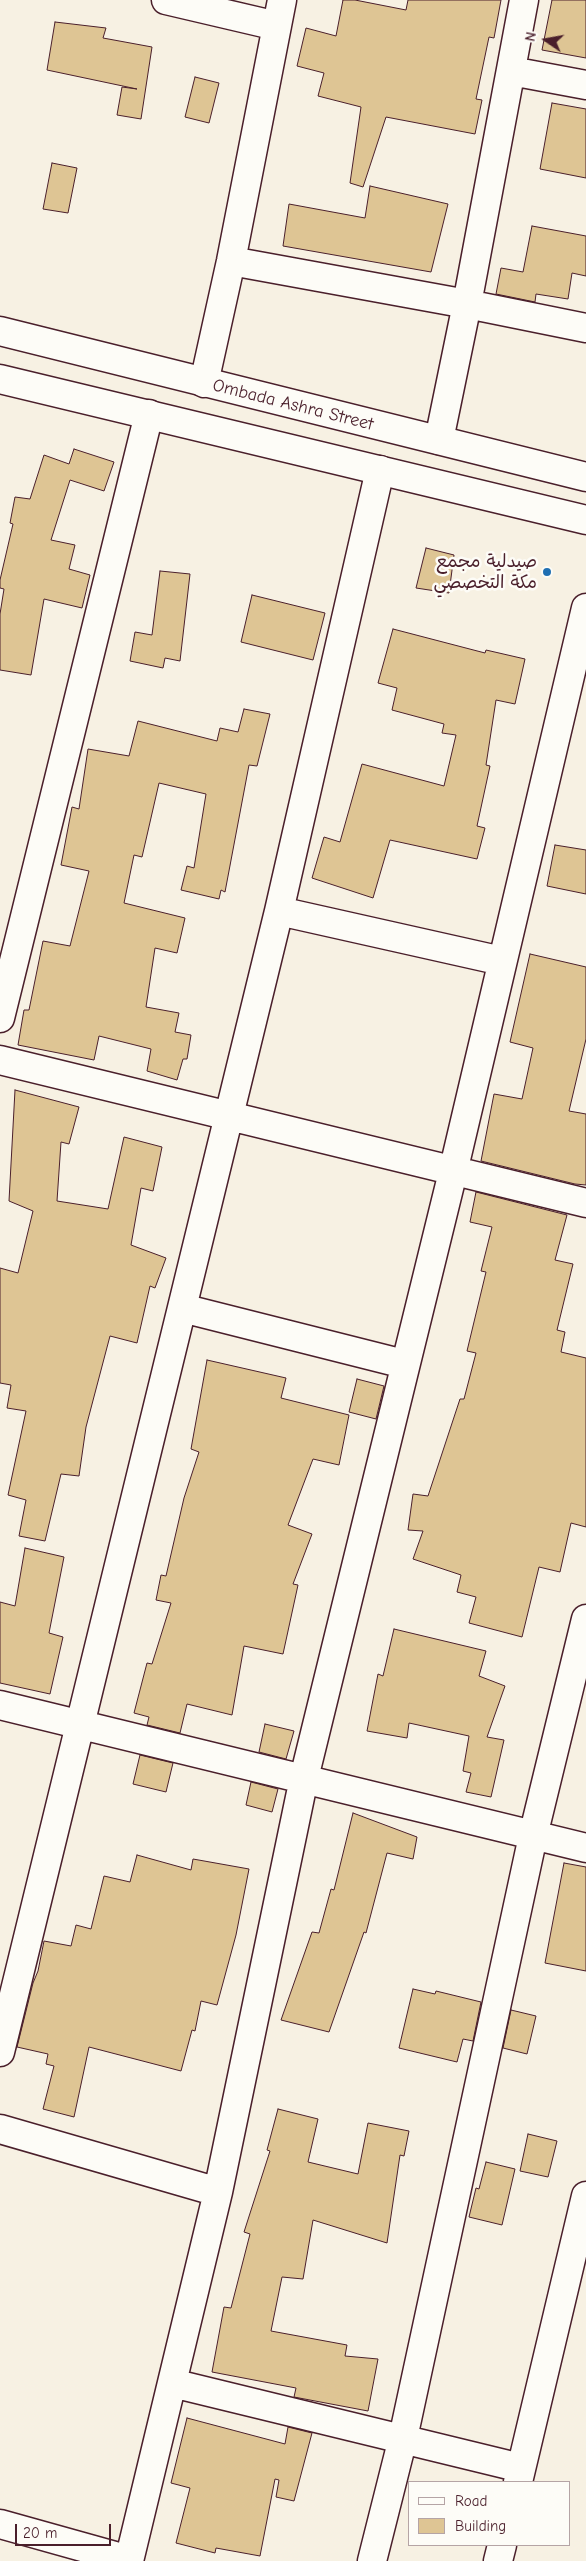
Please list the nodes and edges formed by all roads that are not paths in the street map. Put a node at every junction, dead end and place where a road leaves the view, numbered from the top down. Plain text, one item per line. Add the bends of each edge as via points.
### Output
1 (166, 0) edge
2 (524, 0) edge
3 (280, 13) edge
4 (511, 71) junction
5 (586, 85) edge
6 (231, 261) junction
7 (467, 304) junction
8 (586, 328) edge
9 (0, 331) edge
10 (0, 379) edge
11 (204, 383) junction
12 (149, 414) junction
13 (439, 440) junction
14 (380, 470) junction
15 (586, 477) edge
16 (586, 520) edge
17 (586, 608) edge
18 (279, 911) junction
19 (502, 961) junction
20 (0, 1018) edge
21 (0, 1060) edge
22 (230, 1116) junction
23 (453, 1172) junction
24 (586, 1203) edge
25 (182, 1308) junction
26 (404, 1364) junction
27 (586, 1619) edge
28 (0, 1705) edge
29 (80, 1725) junction
30 (304, 1778) junction
31 (533, 1836) junction
32 (586, 1848) edge
33 (0, 2052) edge
34 (0, 2129) edge
35 (218, 2192) junction
36 (586, 2196) edge
37 (172, 2382) junction
38 (403, 2438) junction
39 (520, 2475) edge
40 (0, 2524) edge
41 (502, 2546) edge
42 (129, 2560) edge
43 (372, 2561) edge
44 (498, 2561) edge

1 - 3 street
2 - 4 street
3 - 6 street
4 - 5 street
4 - 7 street
6 - 7 street
6 - 11 street
7 - 8 street
7 - 13 street
9 - 11 street, Ombada Ashra Street
10 - 12 street
11 - 13 street, Ombada Ashra Street
12 - 14 street
12 - 20 street
13 - 15 street, Ombada Ashra Street
14 - 16 street
14 - 18 street
17 - 19 street
18 - 19 street
18 - 22 street
19 - 23 street
21 - 22 street
22 - 23 street
22 - 25 street
23 - 24 street
23 - 26 street
25 - 26 street
25 - 29 street
26 - 30 street
27 - 31 street
28 - 29 street
29 - 30 street
29 - 33 street
30 - 31 street
30 - 35 street
31 - 32 street
31 - 38 street
34 - 35 street
35 - 37 street
36 - 39 street
37 - 38 street
37 - 42 street
38 - 39 street
38 - 43 street
40 - 42 street
41 - 44 street

